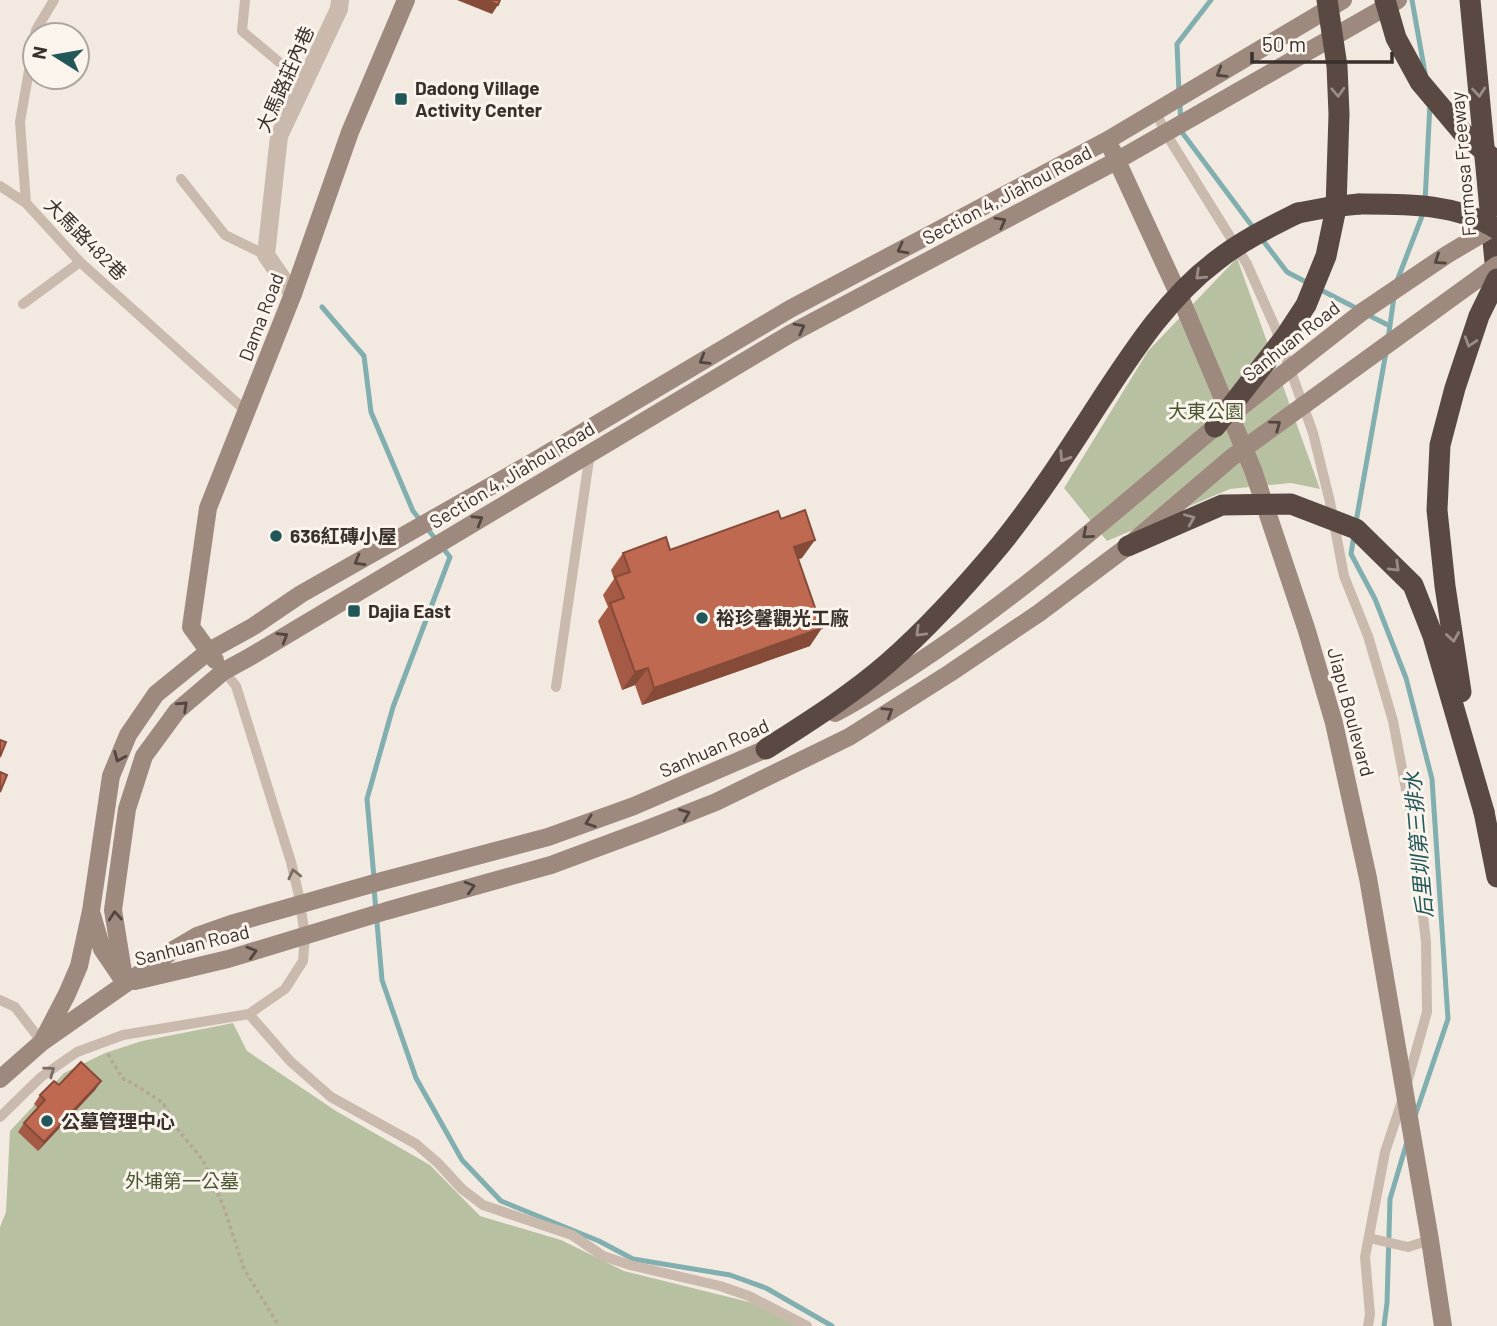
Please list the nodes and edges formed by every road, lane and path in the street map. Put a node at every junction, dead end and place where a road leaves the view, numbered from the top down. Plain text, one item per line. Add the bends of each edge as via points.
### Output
1 (54, 0) edge
2 (245, 0) edge
3 (340, 0) edge
4 (406, 0) edge
5 (1326, 0) edge
6 (1343, 0) edge
7 (1385, 0) edge
8 (1398, 0) edge
9 (1469, 0) edge
10 (41, 21) edge
11 (304, 83) junction
12 (25, 91) edge
13 (1156, 112) junction
14 (1165, 132) junction
15 (1108, 140) junction
16 (1118, 160) junction
17 (1497, 162) edge
18 (181, 179) dead end
19 (0, 186) edge
20 (26, 203) junction
21 (1497, 227) edge
22 (266, 255) junction
23 (80, 262) junction
24 (1497, 265) edge
25 (1497, 281) edge
26 (293, 294) junction
27 (23, 304) dead end
28 (247, 412) junction
29 (1215, 427) junction
30 (590, 453) junction
31 (1128, 546) junction
32 (209, 651) junction
33 (224, 671) junction
34 (556, 687) dead end
35 (766, 749) junction
36 (1484, 812) junction
37 (1497, 877) edge
38 (91, 911) junction
39 (125, 984) junction
40 (0, 1000) edge
41 (250, 1014) junction
42 (42, 1042) junction
43 (102, 1043) junction
44 (0, 1079) edge
45 (1406, 1103) junction
46 (0, 1117) edge
47 (1369, 1238) junction
48 (1430, 1240) junction
49 (279, 1326) edge
50 (807, 1326) edge
51 (1368, 1326) edge
52 (1443, 1326) edge

1 - 10 lane, 大馬路482巷
2 - 11 lane via 242,31
3 - 11 street, 大馬路莊內巷
4 - 26 street, Dama Road via 350,132
5 -> 29 highway, bridge via 1337,65 1339,114 1336,208 1326,256 1306,305
6 -> 13 street, Section 4, Jiahou Road
7 - 17 highway, bridge via 1396,38 1420,82 1463,133
8 - 14 street, Section 4, Jiahou Road
9 -> 25 highway, Formosa Freeway, bridge
11 - 22 street, 大馬路莊內巷 via 279,136
12 - 20 lane, 大馬路482巷 via 20,122
13 - 14 lane
13 - 15 street, Section 4, Jiahou Road
14 - 16 street, Section 4, Jiahou Road
14 - 45 lane via 1247,264 1275,327 1313,433 1344,576 1368,636 1393,721 1412,821 1426,942 1427,1012
15 - 16 street, Jiapu Boulevard
15 -> 32 street, Section 4, Jiahou Road via 790,309
30 -> 16 street, Section 4, Jiahou Road via 790,334
16 - 45 street, Jiapu Boulevard via 1253,470 1307,631 1353,806
18 - 22 lane via 225,235
19 - 20 lane
20 - 23 lane, 大馬路482巷
21 -> 29 street, Sanhuan Road, bridge via 1362,312
21 -> 35 highway, bridge via 1447,208 1397,204 1330,207 1298,213 1215,261 1177,297 1135,349 1048,482 949,605 887,663
22 - 26 street
23 - 27 lane
23 - 28 lane, 大馬路482巷
31 -> 24 street, Sanhuan Road, bridge via 1231,458
25 -> 36 highway, bridge via 1479,316 1440,445 1437,510 1464,711
26 - 28 street, Dama Road
28 - 32 street, Dama Road via 208,508 191,626
29 -> 35 street, Sanhuan Road, bridge via 1034,579 944,646 859,700
33 -> 30 street, Section 4, Jiahou Road
30 - 34 lane
31 -> 36 highway, bridge via 1222,505 1291,504 1356,530 1413,585 1433,636
39 -> 31 street, Sanhuan Road, bridge via 228,959 551,865 716,802 849,737 1039,613
32 - 33 street, Dama Road
32 -> 38 street, Section 4, Jiahou Road via 156,694 128,735 111,776
39 -> 33 street, Section 4, Jiahou Road via 113,910 127,809 144,756 177,711
41 -> 33 lane via 285,989 303,961 305,936 291,862 236,686
35 -> 39 street, Sanhuan Road, bridge via 548,838 197,936
36 - 37 highway
38 - 39 street, Section 4, Jiahou Road via 102,949
38 - 42 street, Section 4, Jiahou Road via 79,966
39 - 42 street
40 - 42 lane via 15,1007
41 - 43 lane via 123,1035
41 - 50 lane via 290,1061 331,1097 416,1144 483,1205 572,1235 603,1256 749,1296
42 - 44 street
46 -> 43 lane via 41,1077 77,1052
43 - 49 path via 122,1078 163,1103 203,1160 244,1269
45 - 47 lane via 1385,1152
45 - 48 street, Jiapu Boulevard
47 - 48 lane via 1408,1247
47 - 51 lane via 1365,1257
48 - 52 street, Jiapu Boulevard

